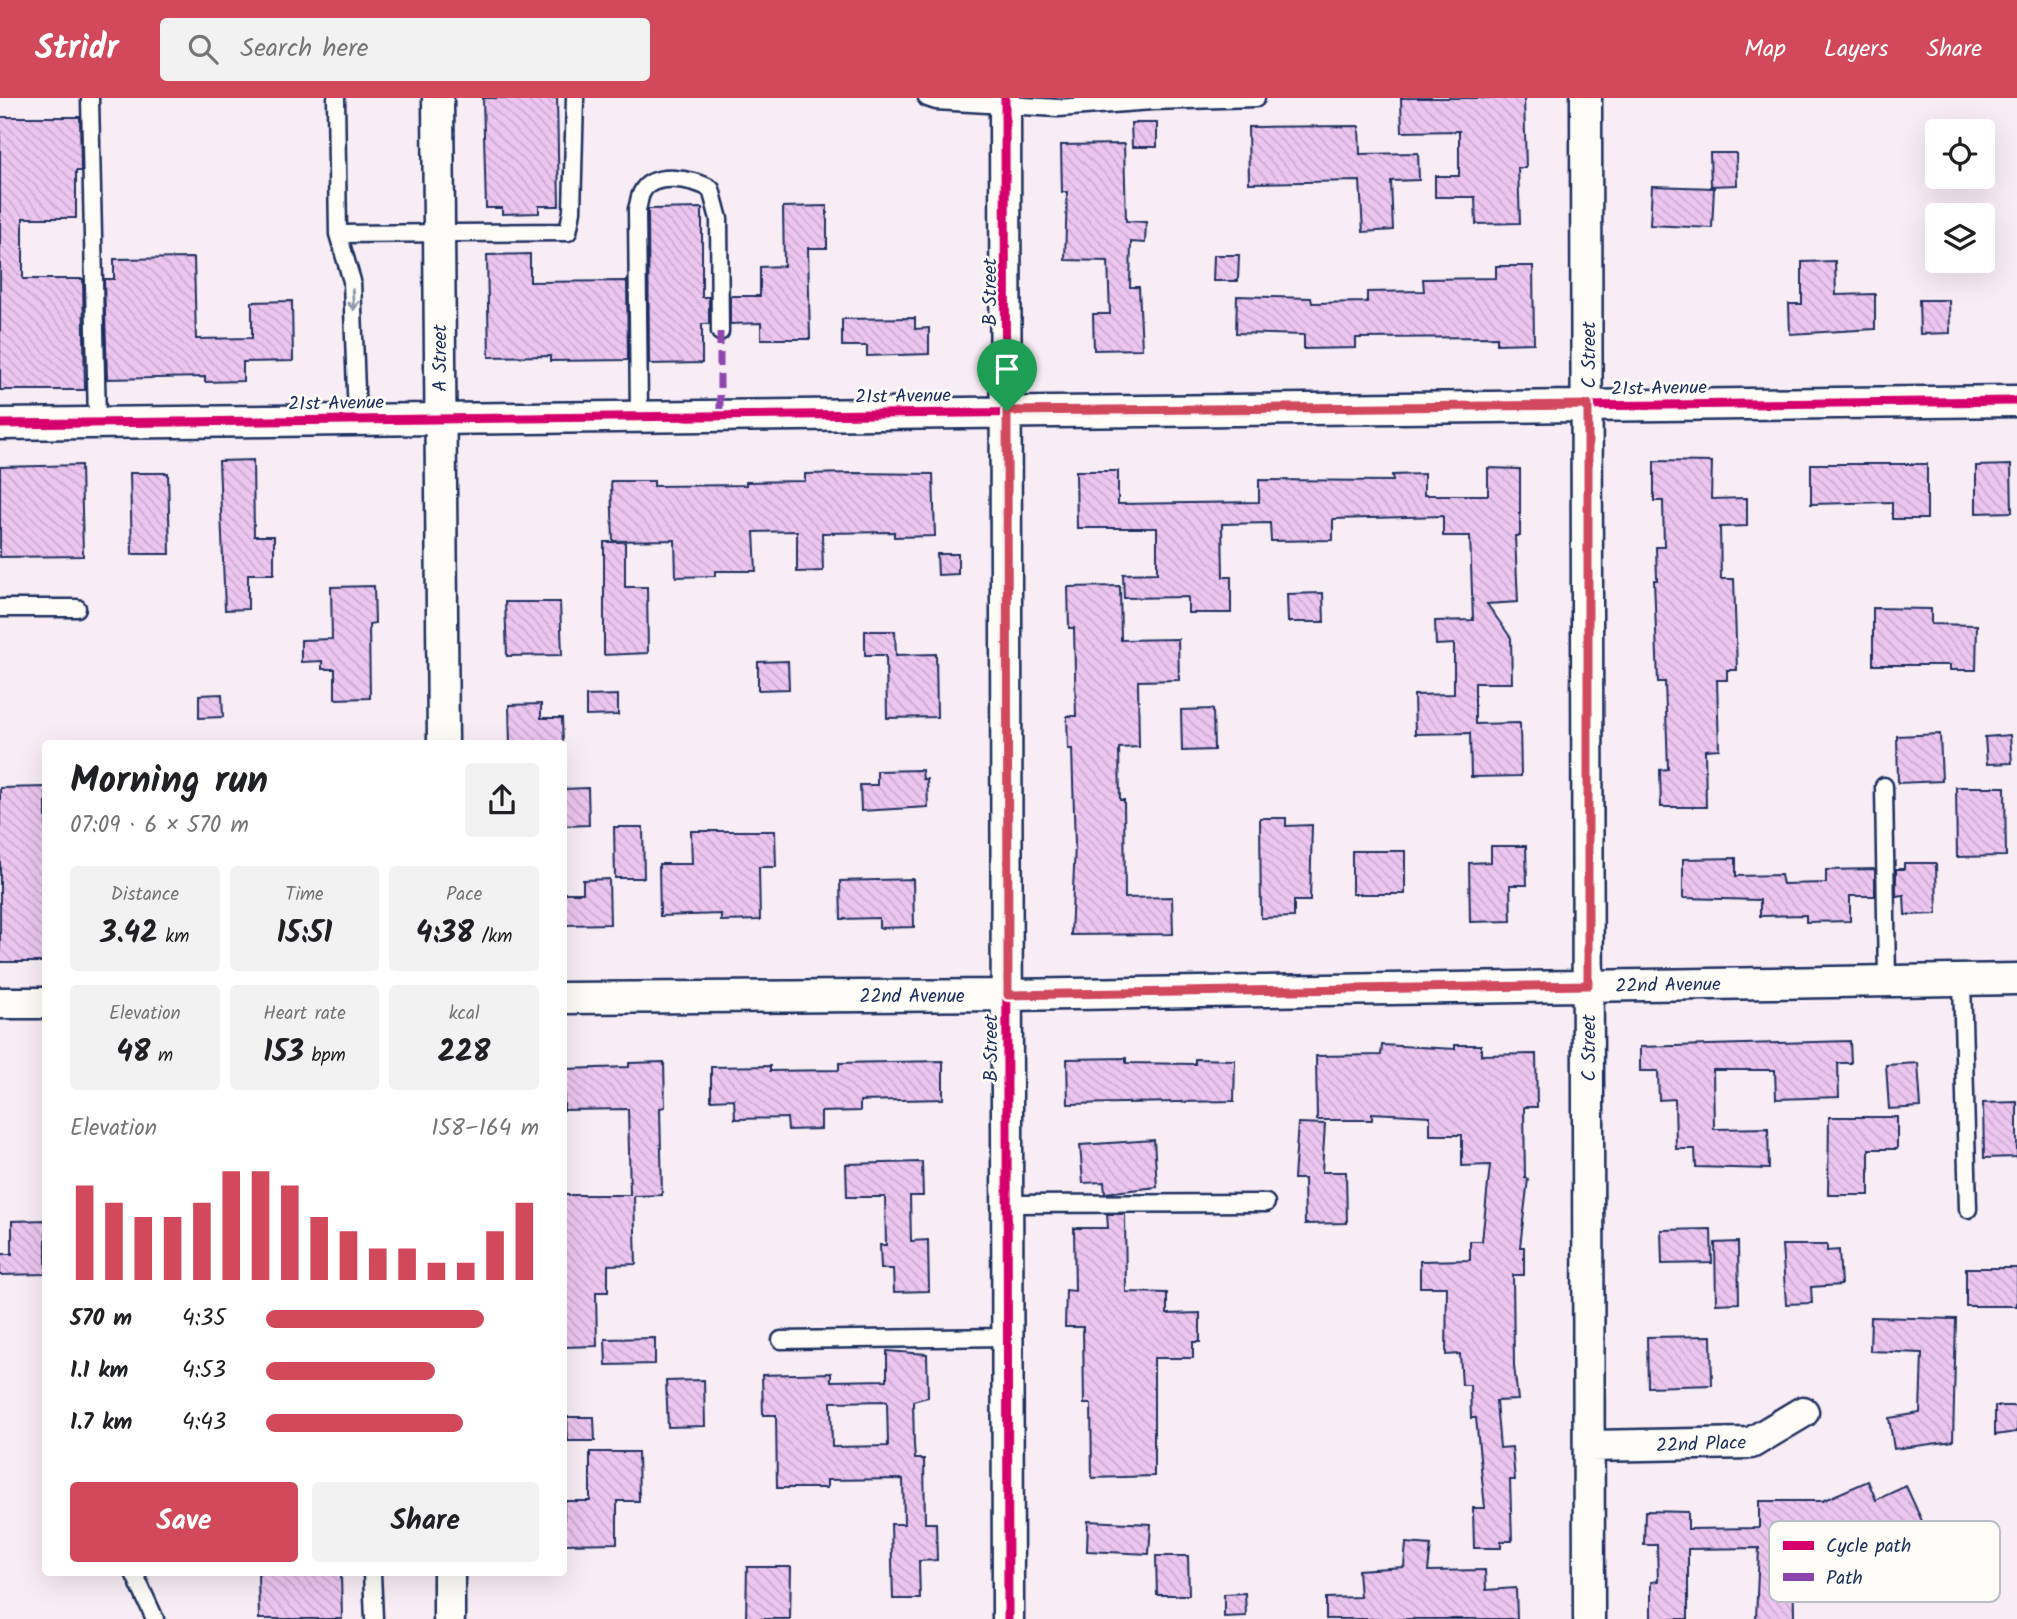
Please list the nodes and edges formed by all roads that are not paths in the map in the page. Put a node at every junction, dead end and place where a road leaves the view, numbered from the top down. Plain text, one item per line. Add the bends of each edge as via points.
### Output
1 (90, 98) edge
2 (336, 98) edge
3 (438, 98) edge
4 (575, 98) edge
5 (927, 98) edge
6 (1256, 98) edge
7 (1586, 98) edge
8 (1005, 102) edge
9 (338, 234) junction
10 (438, 234) junction
11 (720, 332) dead end
12 (2017, 401) edge
13 (1588, 405) junction
14 (1007, 411) junction
15 (639, 416) junction
16 (439, 418) junction
17 (357, 419) junction
18 (97, 422) junction
19 (0, 424) edge
20 (0, 608) edge
21 (77, 608) dead end
22 (443, 740) edge
23 (1884, 786) dead end
24 (2017, 979) edge
25 (1962, 980) junction
26 (1887, 981) junction
27 (1588, 985) junction
28 (1008, 995) junction
29 (567, 998) edge
30 (0, 1003) edge
31 (42, 1003) edge
32 (1266, 1203) dead end
33 (1008, 1204) junction
34 (1968, 1209) dead end
35 (1008, 1338) junction
36 (782, 1340) dead end
37 (1803, 1412) dead end
38 (1590, 1446) junction
39 (135, 1576) edge
40 (372, 1576) edge
41 (449, 1576) edge
42 (155, 1619) edge
43 (374, 1619) edge
44 (449, 1619) edge
45 (1008, 1619) edge
46 (1589, 1619) edge

1 - 18 lane
2 - 9 lane
3 - 10 street, A Street
4 - 10 lane via 568,232
5 - 8 lane
6 - 8 lane via 1058,108
7 - 13 street, C Street
8 - 14 street, B Street
9 - 10 lane
9 -> 17 lane via 352,281
10 - 16 street, A Street
11 - 15 lane via 719,219 712,189 686,180 653,182 642,190 638,209
12 - 13 street, 21st Avenue
13 - 14 street, 21st Avenue
13 - 27 street, C Street
14 - 15 street, 21st Avenue
14 - 28 street, B Street
15 - 16 street, 21st Avenue
16 - 17 street, 21st Avenue
16 - 22 street, A Street
17 - 18 street, 21st Avenue
18 - 19 street, 21st Avenue
20 - 21 lane
23 - 26 lane
24 - 25 street, 22nd Avenue
25 - 26 street, 22nd Avenue
25 - 34 lane
26 - 27 street, 22nd Avenue
27 - 28 street, 22nd Avenue
27 - 38 street, C Street
28 - 29 street, 22nd Avenue
28 - 33 street, B Street
30 - 31 street
32 - 33 lane
33 - 35 street, B Street
35 - 36 lane
35 - 45 street, B Street
37 - 38 street, 22nd Place via 1751,1443
38 - 46 street, C Street
39 - 42 lane
40 - 43 lane
41 - 44 street

